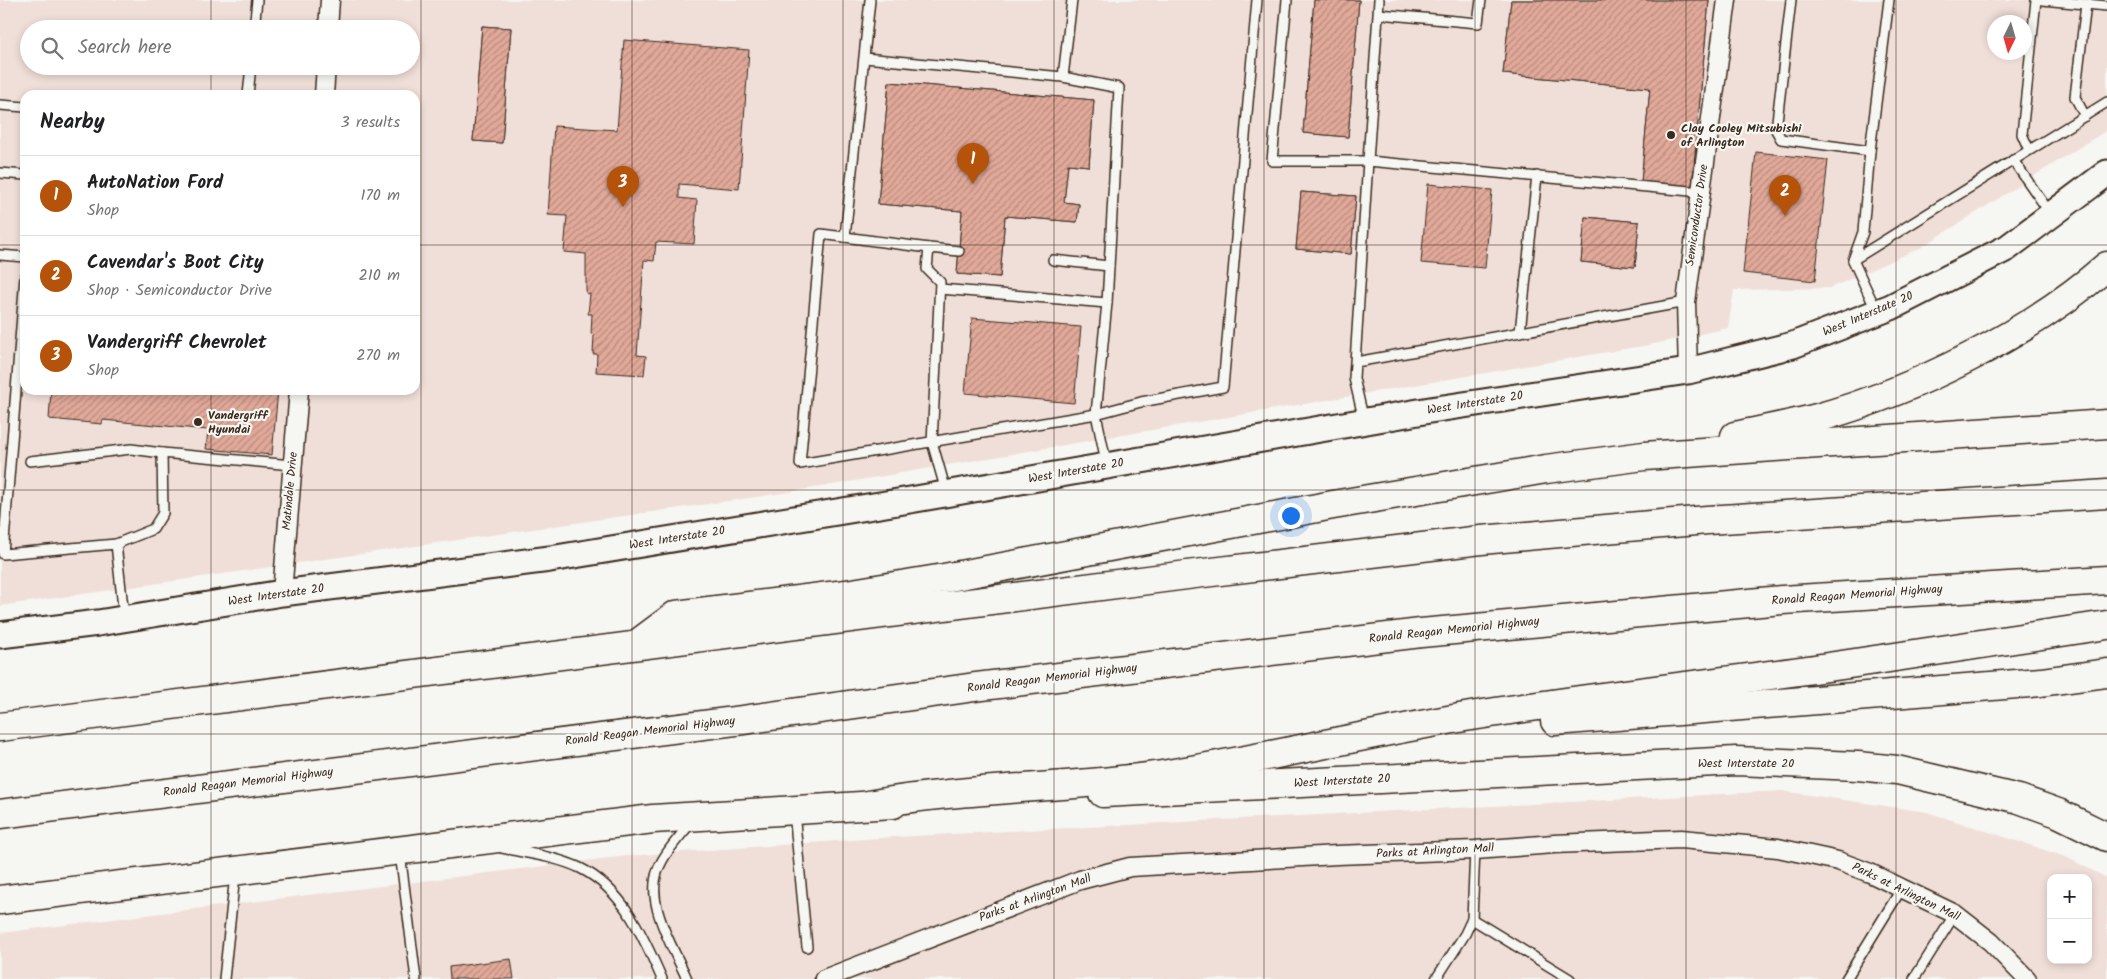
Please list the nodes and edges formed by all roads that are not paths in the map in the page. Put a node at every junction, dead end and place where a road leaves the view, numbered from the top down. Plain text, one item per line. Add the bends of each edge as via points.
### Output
1 (257, 0) edge
2 (324, 0) edge
3 (330, 0) edge
4 (870, 0) edge
5 (1072, 0) edge
6 (1257, 0) edge
7 (1287, 0) edge
8 (1379, 0) edge
9 (1481, 0) edge
10 (1727, 0) edge
11 (1790, 0) edge
12 (1889, 0) edge
13 (2036, 0) edge
14 (2042, 0) edge
15 (2086, 4) junction
16 (2107, 6) edge
17 (1379, 14) junction
18 (255, 20) edge
19 (329, 20) edge
20 (865, 58) junction
21 (250, 75) edge
22 (325, 75) edge
23 (1063, 77) junction
24 (249, 90) edge
25 (324, 90) edge
26 (2107, 102) edge
27 (0, 105) edge
28 (20, 107) edge
29 (2084, 116) junction
30 (2029, 150) junction
31 (1870, 151) junction
32 (2014, 160) junction
33 (1368, 161) junction
34 (0, 173) edge
35 (2107, 173) edge
36 (20, 175) edge
37 (1537, 176) junction
38 (1700, 192) junction
39 (2052, 215) junction
40 (845, 237) junction
41 (929, 248) junction
42 (959, 251) dead end
43 (0, 255) edge
44 (20, 257) edge
45 (1053, 260) dead end
46 (1853, 260) junction
47 (1109, 266) junction
48 (2107, 266) edge
49 (940, 289) junction
50 (1686, 302) junction
51 (1106, 303) junction
52 (1878, 312) junction
53 (1520, 332) junction
54 (20, 352) edge
55 (1356, 362) junction
56 (1688, 371) junction
57 (299, 395) edge
58 (1096, 414) junction
59 (1364, 421) junction
60 (2107, 424) edge
61 (932, 442) junction
62 (162, 454) junction
63 (1644, 456) junction
64 (30, 462) dead end
65 (292, 466) junction
66 (1107, 466) junction
67 (947, 494) junction
68 (2107, 494) edge
69 (116, 544) junction
70 (1, 554) edge
71 (2107, 580) edge
72 (282, 593) junction
73 (124, 619) junction
74 (2107, 625) edge
75 (0, 635) edge
76 (636, 645) junction
77 (2107, 673) edge
78 (0, 727) edge
79 (1271, 757) junction
80 (868, 805) junction
81 (793, 810) junction
82 (0, 814) edge
83 (697, 815) junction
84 (2107, 837) edge
85 (473, 842) junction
86 (1475, 850) junction
87 (400, 851) junction
88 (236, 870) junction
89 (1902, 888) junction
90 (0, 900) edge
91 (1955, 914) junction
92 (1472, 919) junction
93 (807, 947) dead end
94 (224, 979) edge
95 (416, 979) edge
96 (662, 979) edge
97 (687, 979) edge
98 (824, 979) edge
99 (1436, 979) edge
100 (1570, 979) edge
101 (1846, 979) edge
102 (1914, 979) edge
103 (2027, 979) edge

1 - 18 lane
2 - 3 lane
3 - 19 street
4 - 20 lane
5 - 23 lane
6 - 58 lane via 1223,386
7 - 33 lane via 1272,161
8 - 17 lane
9 - 17 lane via 1478,22
10 - 38 street, Semiconductor Drive
11 - 31 lane via 1776,130 1781,139
12 - 31 lane
13 - 30 lane via 2022,134
14 - 15 lane
15 - 16 lane
15 - 29 lane via 2075,97
17 - 33 lane
20 - 23 lane
20 - 40 lane
21 - 24 lane
22 - 25 street
23 - 47 lane via 1118,88
26 - 29 lane
27 - 28 lane
29 - 30 lane
30 - 32 lane
31 - 46 lane via 1864,232
32 - 39 lane
32 - 46 lane
33 - 37 lane
33 - 55 lane
34 - 36 lane
35 - 39 main road, West Interstate 20
37 - 38 lane
37 - 53 lane
38 - 50 street, Semiconductor Drive
39 - 52 main road, West Interstate 20 via 2007,248
40 - 41 lane
40 - 61 lane via 821,234 800,464
41 - 42 lane
41 - 49 lane via 927,269 940,282
43 - 44 lane
45 - 47 lane
46 - 52 lane
47 - 51 lane
48 - 63 main road via 2060,302 1970,358 1890,393 1817,418
49 - 51 lane
49 - 61 lane
50 - 53 lane
50 - 56 street, Semiconductor Drive
51 - 58 lane
52 - 56 main road, West Interstate 20 via 1794,345
53 - 55 lane
54 - 70 lane
55 - 59 lane via 1354,378
56 - 59 main road, West Interstate 20
57 - 65 street, Matindale Drive
58 - 61 lane
58 - 66 lane
59 - 66 main road, West Interstate 20
60 - 63 main road
61 - 67 lane
62 - 64 lane via 131,449
62 - 65 lane
62 - 69 lane via 163,513 153,529
63 - 76 main road via 1333,505 944,578 676,615
65 - 72 street, Matindale Drive
66 - 67 main road, West Interstate 20
67 - 72 main road, West Interstate 20 via 550,559
68 - 76 main road via 1707,520 1481,540
69 - 70 lane
69 - 73 lane
71 - 82 main road, Ronald Reagan Memorial Highway via 1772,600 1421,633
72 - 73 main road, West Interstate 20
73 - 75 main road, West Interstate 20
74 - 79 main road via 1465,717
76 - 78 main road
77 - 79 main road via 2041,682 1553,721
79 - 80 main road via 1158,775 907,798
80 - 81 main road, West Interstate 20
80 - 84 main road, West Interstate 20 via 1736,761 1897,770 2019,799 2058,812
81 - 83 main road, West Interstate 20
81 - 93 lane
83 - 85 main road, West Interstate 20
83 - 97 lane via 660,864 654,896 660,918
85 - 87 main road, West Interstate 20
85 - 96 lane via 579,868 606,885 627,910
86 - 89 street, Parks at Arlington Mall via 1662,840 1732,843 1778,848 1838,861
86 - 92 lane
86 - 98 street, Parks at Arlington Mall via 1130,867 1080,880
87 - 88 main road, West Interstate 20
87 - 95 lane
88 - 90 main road, West Interstate 20
88 - 94 lane
89 - 91 street, Parks at Arlington Mall
89 - 101 lane
91 - 102 lane
91 - 103 street, Parks at Arlington Mall via 1991,942
92 - 99 lane
92 - 100 lane

